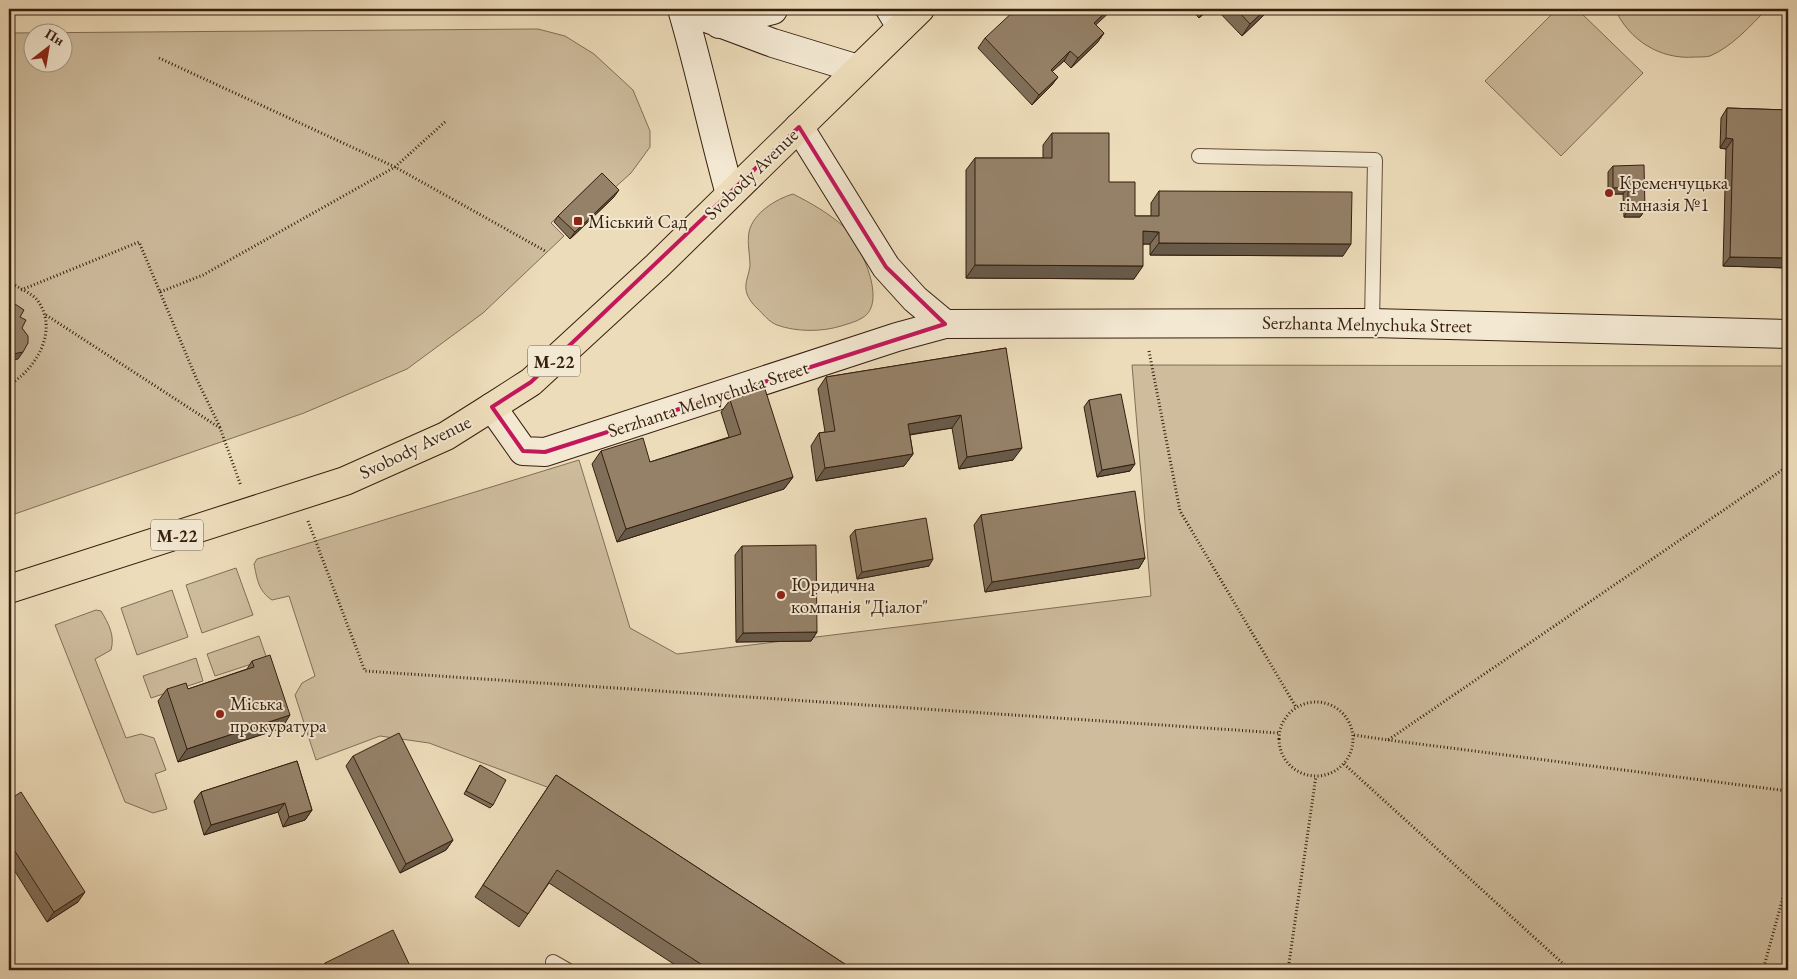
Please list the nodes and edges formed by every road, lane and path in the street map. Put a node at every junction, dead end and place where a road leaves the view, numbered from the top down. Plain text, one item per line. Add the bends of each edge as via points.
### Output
1 (682, 9) edge
2 (778, 9) edge
3 (904, 15) edge
4 (718, 24) junction
5 (159, 58) dead end
6 (858, 69) junction
7 (446, 121) dead end
8 (799, 127) junction
9 (1199, 156) dead end
10 (395, 167) junction
11 (730, 194) junction
12 (547, 252) dead end
13 (9, 282) edge
14 (21, 290) junction
15 (160, 292) junction
16 (46, 316) junction
17 (1372, 323) junction
18 (945, 324) junction
19 (1142, 324) junction
20 (1788, 334) edge
21 (9, 385) edge
22 (492, 407) junction
23 (220, 428) junction
24 (1788, 466) edge
25 (299, 496) junction
26 (249, 512) junction
27 (9, 589) edge
28 (1296, 707) junction
29 (1279, 733) junction
30 (1354, 735) junction
31 (1388, 740) junction
32 (1344, 764) junction
33 (1316, 776) junction
34 (1788, 791) edge
35 (1788, 878) edge
36 (554, 962) dead end
37 (567, 970) edge
38 (1288, 970) edge
39 (1570, 970) edge
40 (1763, 970) edge

1 - 4 street
1 - 11 street
2 - 4 street
3 - 6 highway, Svobody Avenue / М-22
4 - 6 street
5 - 10 path
6 - 8 highway, Svobody Avenue / М-22
7 - 10 path
8 - 11 highway, Svobody Avenue / М-22
8 - 18 street via 886,267 915,299
9 - 17 lane via 1376,160
10 - 12 path
10 - 15 path via 203,275
11 - 22 highway, Svobody Avenue / М-22 via 658,266 531,382
13 - 14 path
14 - 15 path via 139,242
14 - 16 path via 37,299
15 - 23 path
16 - 21 path via 47,333 39,355 24,376
16 - 23 path
17 - 19 street, Serzhanta Melnychuka Street
17 - 20 street, Serzhanta Melnychuka Street
18 - 19 street, Serzhanta Melnychuka Street
18 - 22 street, Serzhanta Melnychuka Street via 545,452 523,451
19 - 28 path via 1180,511
22 - 25 highway, Svobody Avenue / М-22 via 446,436 345,481
23 - 26 path
24 - 31 path
25 - 26 highway, Svobody Avenue / М-22
25 - 29 path via 365,671
26 - 27 highway, Svobody Avenue / М-22
28 - 29 path via 1285,718
28 - 30 path via 1306,702 1329,703 1349,720
29 - 33 path via 1280,749 1288,763 1300,773
30 - 31 path
30 - 32 path via 1352,750
31 - 34 path
32 - 33 path via 1332,773
32 - 39 path
33 - 38 path
35 - 40 path
36 - 37 lane

